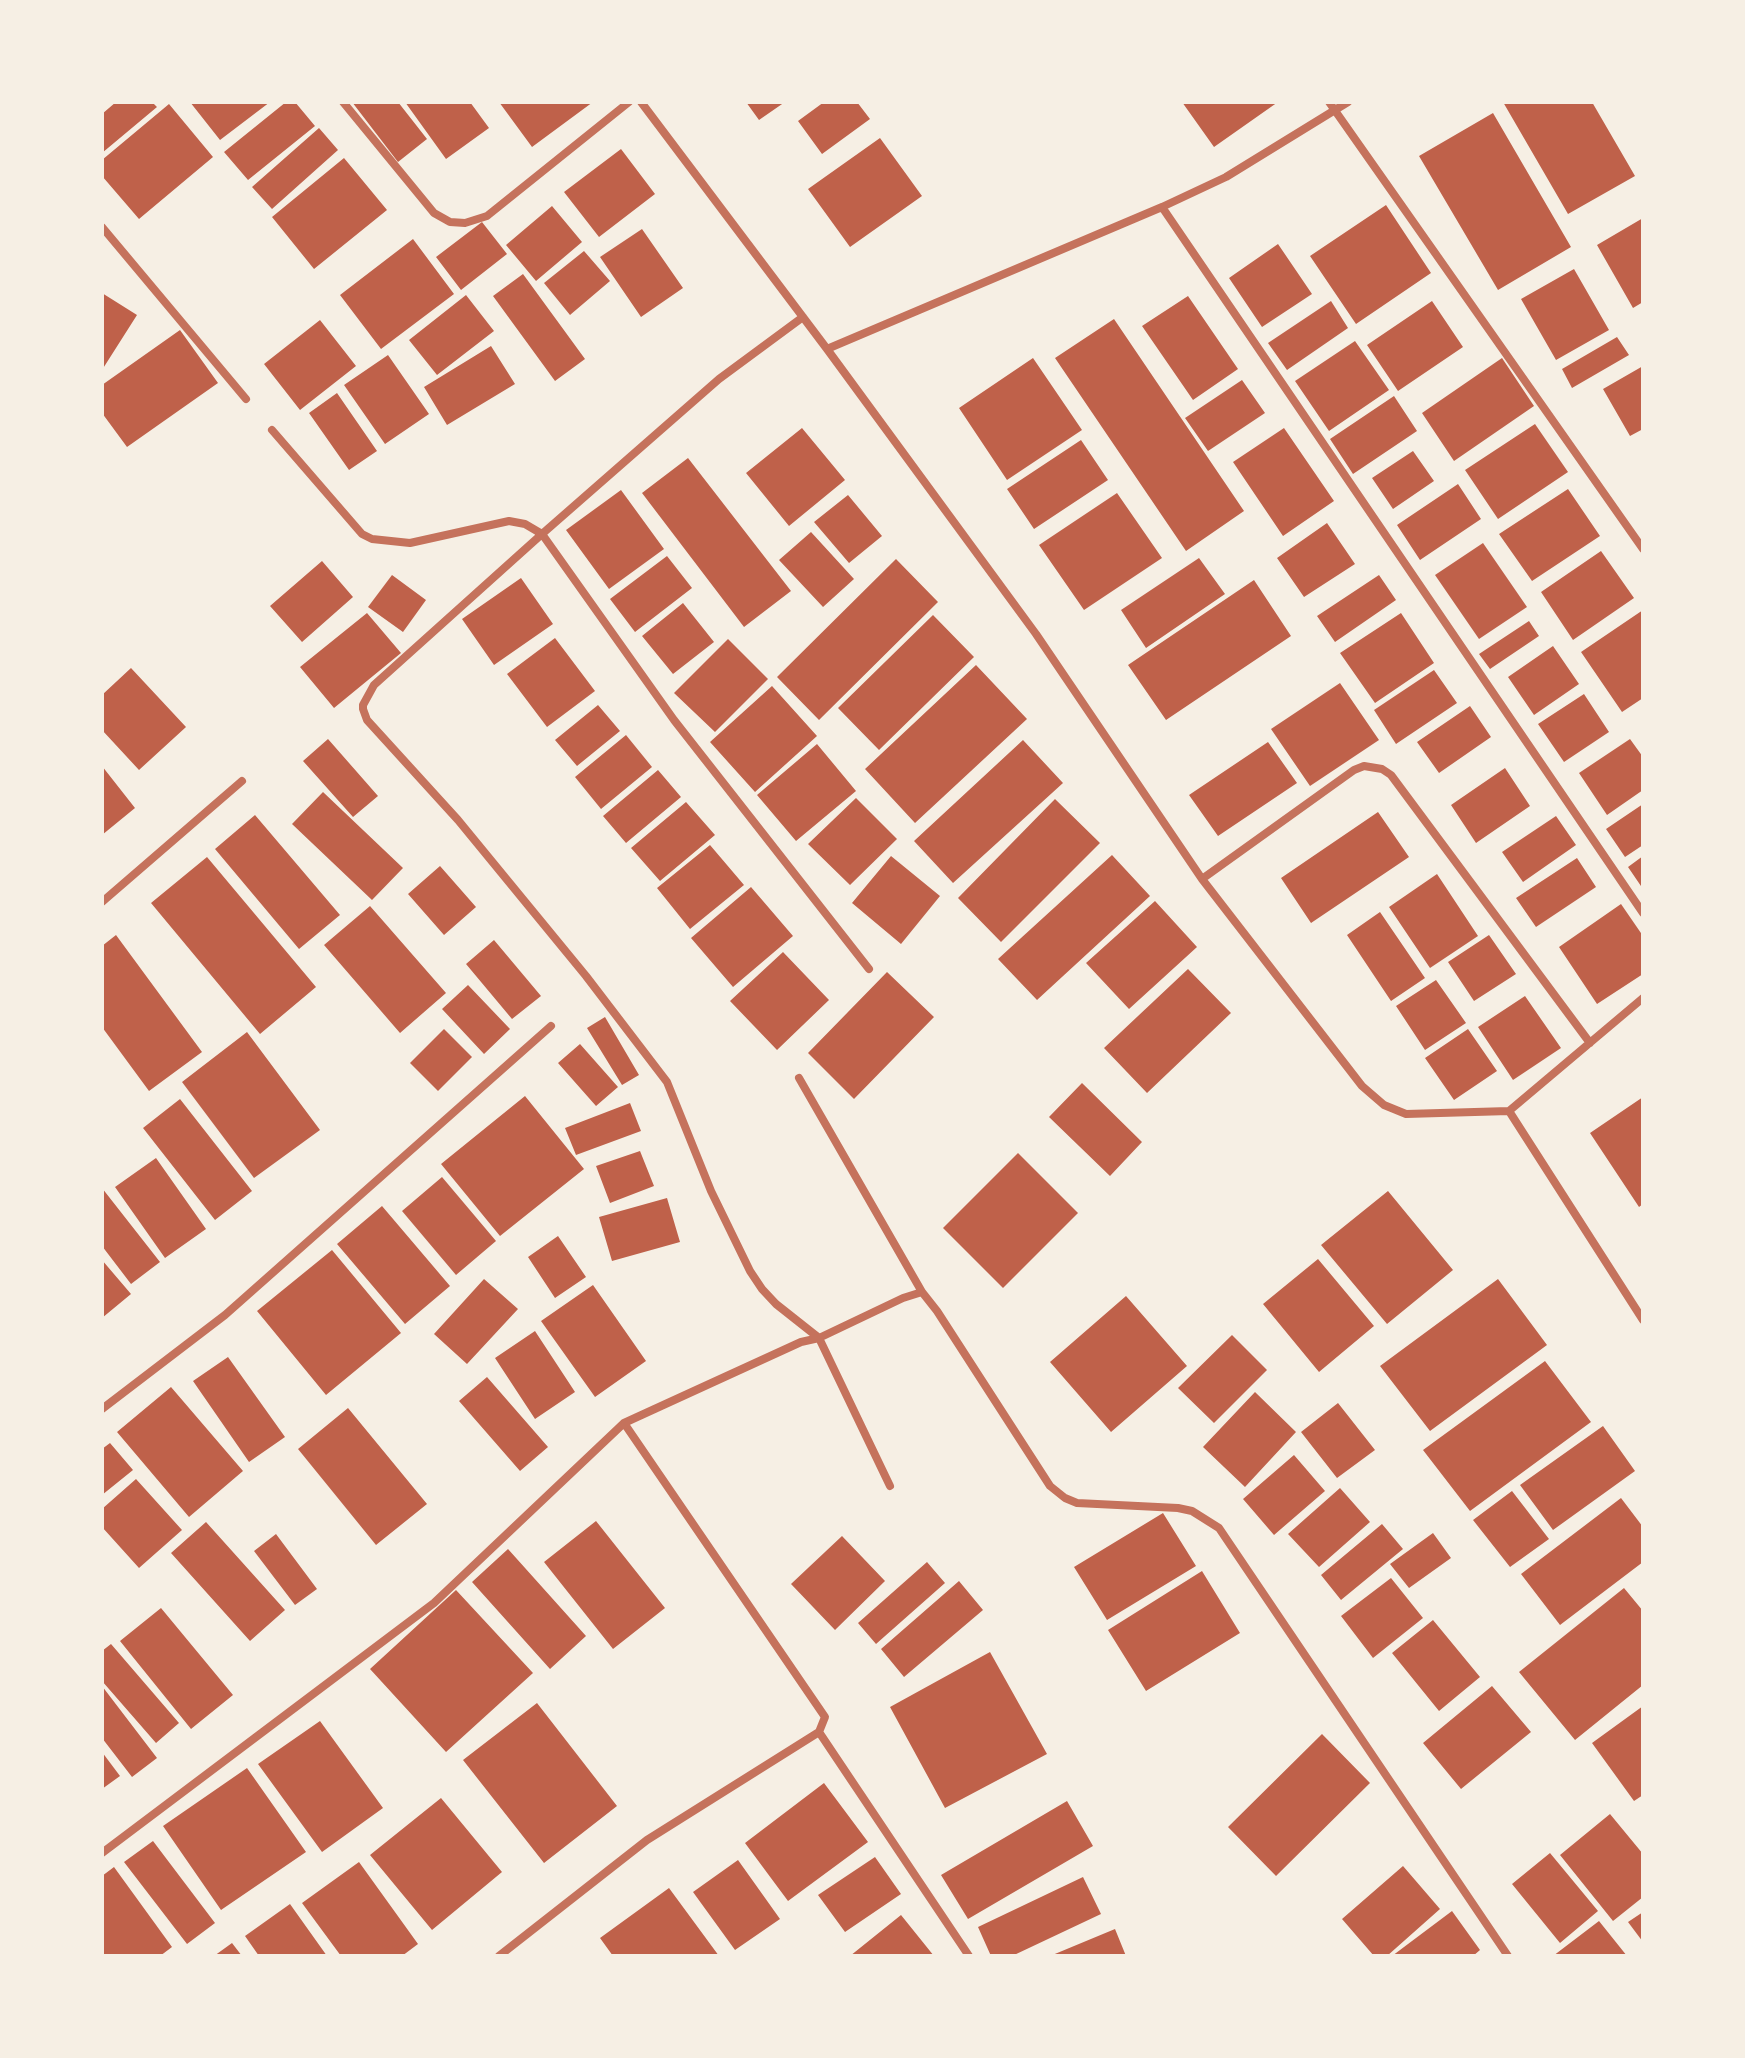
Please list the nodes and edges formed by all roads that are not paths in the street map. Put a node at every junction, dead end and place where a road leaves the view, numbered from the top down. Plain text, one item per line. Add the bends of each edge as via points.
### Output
1 (343, 102) edge
2 (629, 102) edge
3 (641, 102) edge
4 (1329, 102) edge
5 (1348, 102) edge
6 (1335, 113) junction
7 (1162, 207) junction
8 (102, 227) edge
9 (803, 317) junction
10 (827, 349) junction
11 (246, 399) dead end
12 (272, 430) dead end
13 (542, 534) junction
14 (1643, 549) edge
15 (242, 781) dead end
16 (1202, 879) junction
17 (102, 902) edge
18 (1643, 913) edge
19 (869, 969) dead end
20 (1643, 998) edge
21 (551, 1026) dead end
22 (1590, 1043) junction
23 (799, 1078) dead end
24 (1509, 1111) junction
25 (922, 1292) junction
26 (1643, 1320) edge
27 (819, 1338) junction
28 (102, 1409) edge
29 (624, 1423) junction
30 (890, 1486) dead end
31 (819, 1732) junction
32 (102, 1853) edge
33 (499, 1956) edge
34 (969, 1956) edge
35 (1508, 1956) edge

1 - 2 street via 434,213 465,223 487,216
3 - 9 street
4 - 6 street
5 - 6 street
6 - 7 street via 1226,177
6 - 14 street
7 - 10 street
7 - 18 street
8 - 11 street
9 - 10 street
9 - 13 street via 719,379
10 - 16 street via 1036,634
12 - 13 street via 372,539 410,543 509,521
13 - 19 street via 674,720
13 - 27 street via 374,685 363,705 367,720 458,820 667,1082 750,1271 776,1304
15 - 17 street
16 - 22 street via 1354,770 1382,769
16 - 24 street via 1362,1086 1384,1105 1415,1115
20 - 22 street
21 - 28 street via 225,1315
22 - 24 street
23 - 25 street
24 - 26 street
25 - 27 street
25 - 35 street via 1039,1471 1065,1498 1086,1504 1178,1508 1219,1528
27 - 29 street
27 - 30 street
29 - 31 street via 825,1713
29 - 32 street via 434,1603
31 - 33 street via 647,1840
31 - 34 street

